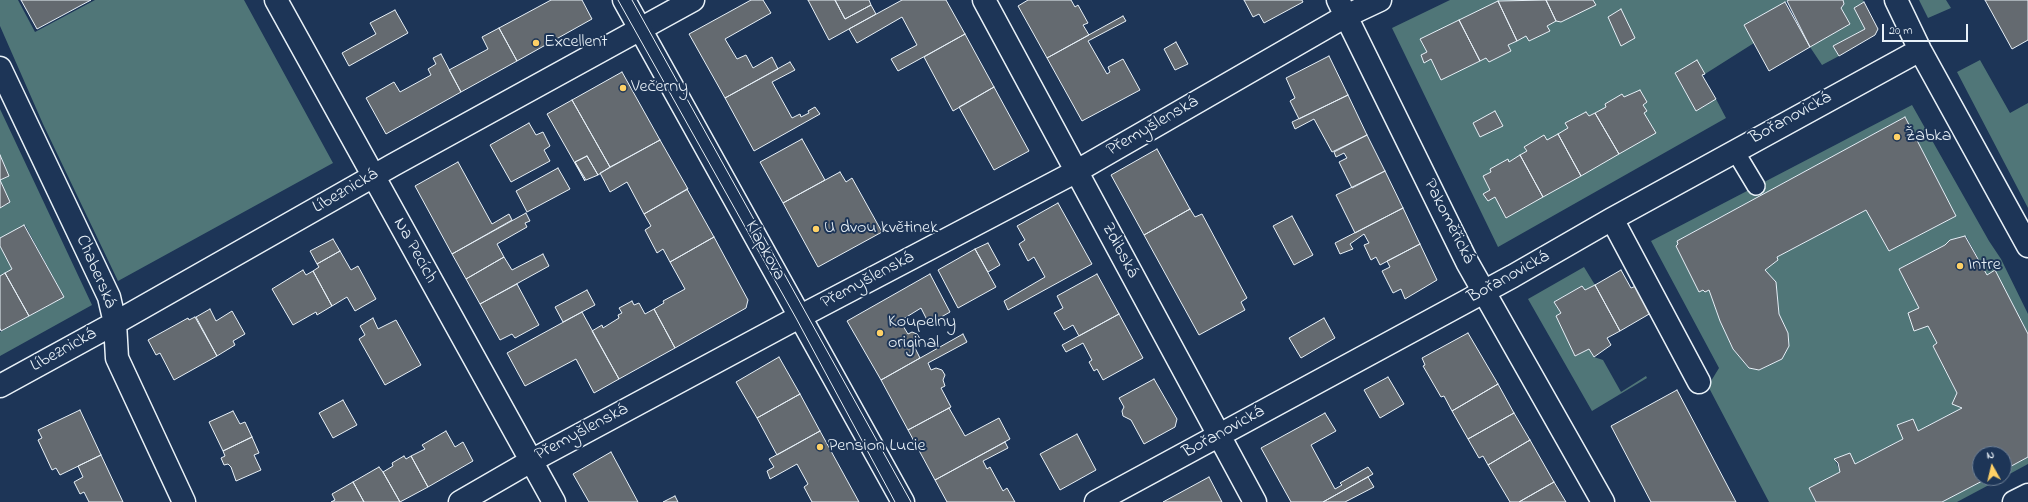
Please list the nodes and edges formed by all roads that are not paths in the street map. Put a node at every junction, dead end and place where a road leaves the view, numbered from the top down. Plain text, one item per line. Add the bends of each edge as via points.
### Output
1 (276, 0) edge
2 (624, 0) edge
3 (693, 0) edge
4 (984, 0) edge
5 (1380, 0) edge
6 (1896, 0) edge
7 (1342, 8) edge
8 (641, 29) junction
9 (1920, 50) junction
10 (0, 68) edge
11 (1735, 151) junction
12 (1077, 171) junction
13 (372, 177) junction
14 (1756, 186) dead end
15 (1612, 219) junction
16 (2028, 246) edge
17 (1484, 292) junction
18 (800, 316) junction
19 (115, 323) junction
20 (1699, 382) dead end
21 (0, 386) edge
22 (1218, 436) junction
23 (531, 460) junction
24 (2028, 495) edge
25 (184, 502) edge
26 (460, 502) edge
27 (554, 502) edge
28 (903, 502) edge
29 (1096, 502) edge
30 (1255, 502) edge
31 (1603, 502) edge
32 (2014, 502) edge

1 - 13 street, Na Pecích
2 - 8 street, Klapkova
3 - 8 street, Líbeznická
4 - 12 street, Zdibská
5 - 7 street, Přemyšlenská
6 - 9 street
7 - 12 street, Přemyšlenská
7 - 17 street, Pakoměřická
8 - 13 street, Líbeznická
8 - 18 street, Klapkova
9 - 11 street, Bořanovická
9 - 16 street
10 - 19 street, Chaberská via 109,297
11 - 14 lane
11 - 15 street, Bořanovická
12 - 18 street, Přemyšlenská
12 - 22 street, Zdibská
13 - 19 street, Líbeznická
13 - 23 street, Na Pecích
15 - 17 street, Bořanovická
15 - 20 street
17 - 22 street, Bořanovická
17 - 31 street, Pakoměřická
18 - 23 street, Přemyšlenská
18 - 28 street, Klapkova
19 - 21 street, Líbeznická
19 - 25 street, Chaberská via 117,358
22 - 29 street, Bořanovická
22 - 30 street, Zdibská
23 - 26 street, Přemyšlenská
23 - 27 street, Na Pecích
24 - 32 street

